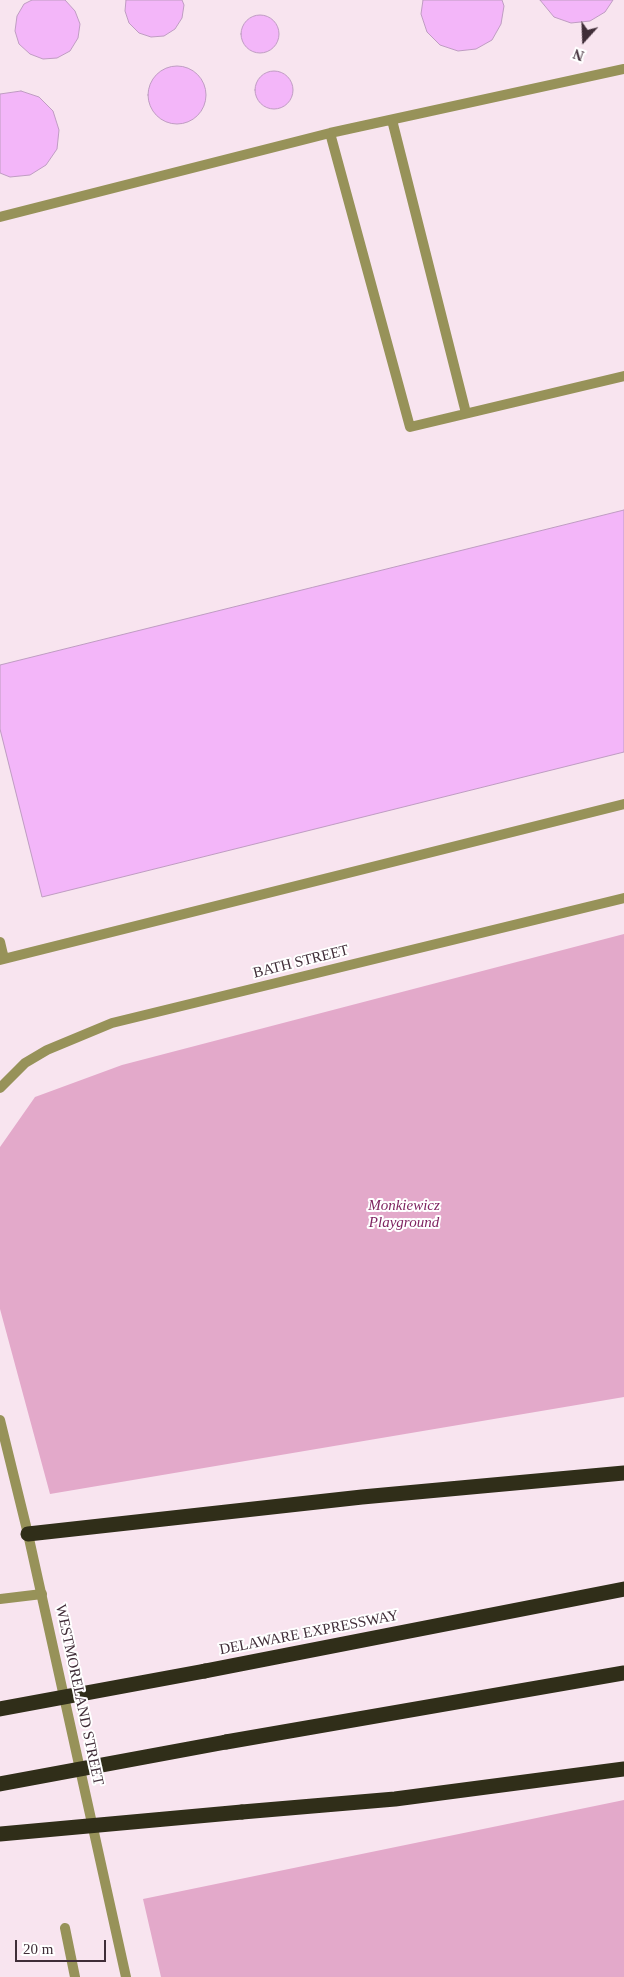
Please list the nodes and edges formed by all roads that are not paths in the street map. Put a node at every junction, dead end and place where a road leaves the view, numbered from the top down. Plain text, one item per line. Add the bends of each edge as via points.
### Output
1 (624, 69) edge
2 (392, 120) junction
3 (330, 134) junction
4 (0, 218) edge
5 (624, 376) edge
6 (466, 413) junction
7 (624, 804) edge
8 (624, 898) edge
9 (0, 942) edge
10 (2, 960) edge
11 (0, 1088) edge
12 (0, 1420) edge
13 (624, 1473) edge
14 (28, 1534) junction
15 (624, 1589) edge
16 (42, 1594) junction
17 (0, 1599) edge
18 (624, 1673) edge
19 (0, 1709) edge
20 (624, 1769) edge
21 (0, 1784) edge
22 (0, 1834) edge
23 (65, 1928) dead end
24 (75, 1977) edge
25 (126, 1977) edge

1 - 2 street
2 - 3 street
2 - 6 street
3 - 4 street
3 - 6 street via 410,427
5 - 6 street
7 - 10 street
8 - 11 street, BATH STREET via 112,1023 47,1050 25,1063
9 - 10 street
12 - 14 street, WESTMORELAND STREET
13 - 14 highway via 362,1497
14 - 16 street, WESTMORELAND STREET
15 - 19 highway, DELAWARE EXPRESSWAY, bridge
16 - 17 street
16 - 25 street, WESTMORELAND STREET
18 - 21 highway, bridge
20 - 22 highway, bridge via 395,1799
23 - 24 street

